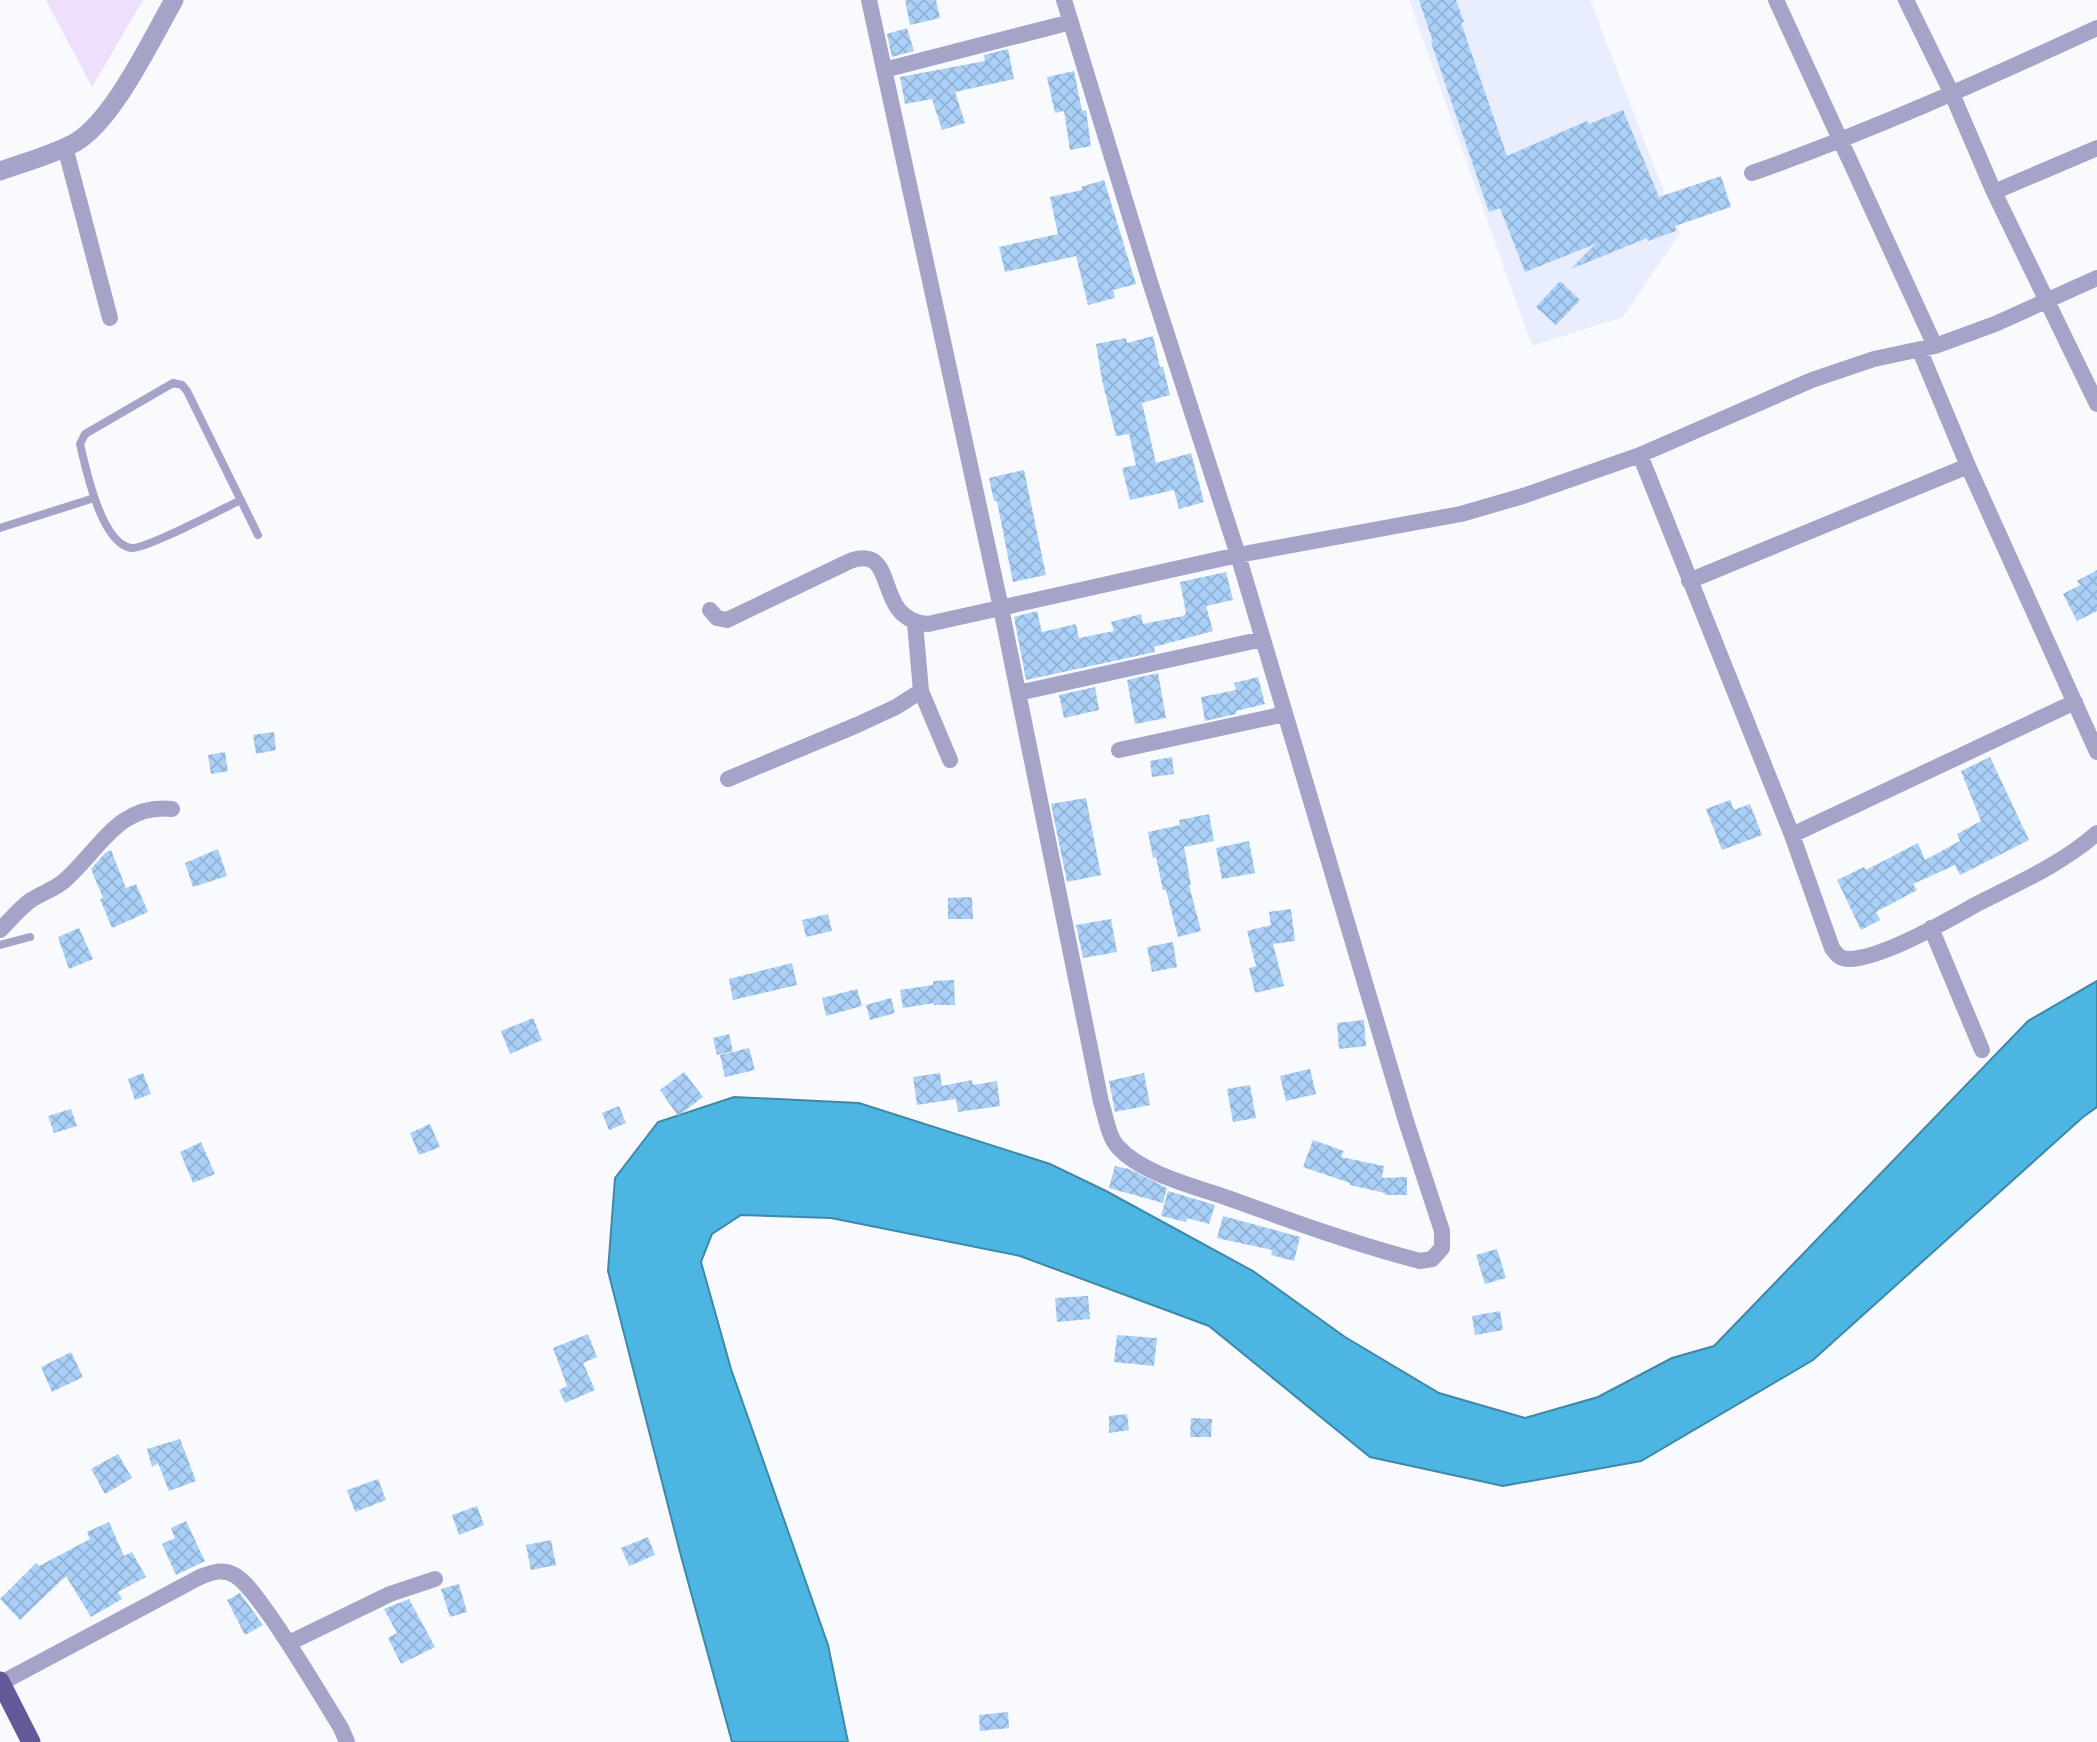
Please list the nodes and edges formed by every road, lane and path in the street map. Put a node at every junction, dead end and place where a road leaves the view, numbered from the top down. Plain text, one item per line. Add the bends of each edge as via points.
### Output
1 (174, 0) edge
2 (869, 0) edge
3 (1064, 0) edge
4 (1776, 0) edge
5 (1906, 0) edge
6 (1071, 22) junction
7 (2097, 28) edge
8 (884, 70) junction
9 (1952, 94) junction
10 (1842, 141) junction
11 (65, 147) junction
12 (2097, 148) edge
13 (0, 171) edge
14 (1752, 173) dead end
15 (1994, 192) junction
16 (2097, 278) edge
17 (2048, 301) junction
18 (110, 318) dead end
19 (1928, 348) junction
20 (2097, 404) edge
21 (1640, 455) junction
22 (1968, 466) junction
23 (94, 498) junction
24 (241, 500) junction
25 (0, 528) edge
26 (258, 535) dead end
27 (1238, 555) junction
28 (1689, 581) junction
29 (1001, 608) junction
30 (710, 610) dead end
31 (915, 623) junction
32 (1263, 639) junction
33 (921, 691) junction
34 (1018, 692) junction
35 (2075, 702) junction
36 (1285, 714) junction
37 (1119, 750) dead end
38 (2097, 752) edge
39 (950, 760) dead end
40 (728, 779) dead end
41 (172, 809) dead end
42 (2097, 833) edge
43 (1792, 835) junction
44 (1931, 928) junction
45 (0, 930) edge
46 (30, 937) dead end
47 (0, 945) edge
48 (1982, 1050) dead end
49 (435, 1579) dead end
50 (289, 1643) junction
51 (1, 1682) edge
52 (31, 1742) edge
53 (347, 1742) edge

1 - 11 street via 108,113
2 - 8 street
3 - 6 street
4 - 10 street
5 - 9 street
6 - 8 street
6 - 27 street
7 - 9 street
8 - 29 street
9 - 10 street
9 - 15 street
10 - 14 street
10 - 19 street
11 - 13 street
11 - 18 street
12 - 15 street
15 - 17 street
16 - 17 street
17 - 19 street
17 - 20 street
19 - 21 street via 1874,359 1812,380
19 - 22 street
21 - 27 street via 1461,514
21 - 28 street
22 - 28 street
22 - 35 street
23 - 24 lane via 111,532 124,545 136,548
23 - 24 lane via 81,439 176,382 187,391
23 - 25 lane
24 - 26 lane
27 - 29 street
27 - 32 street
28 - 43 street
29 - 31 street
29 - 34 street
30 - 31 street via 727,620 861,557 878,564 898,611
31 - 33 street
32 - 34 street
32 - 36 street
33 - 39 street
33 - 40 street via 867,720
34 - 36 street via 1101,1102 1113,1140 1144,1166 1198,1187 1323,1232 1420,1261 1432,1259 1441,1248 1442,1231
35 - 38 street
35 - 43 street
36 - 37 street
41 - 45 street via 157,807 131,816 102,839 65,881 29,902
42 - 44 street via 2064,859
43 - 44 street via 1837,956 1863,957
44 - 48 street
46 - 47 lane
49 - 50 street via 390,1594
50 - 51 street via 243,1582 227,1572 217,1572
50 - 53 street
51 - 52 main road

